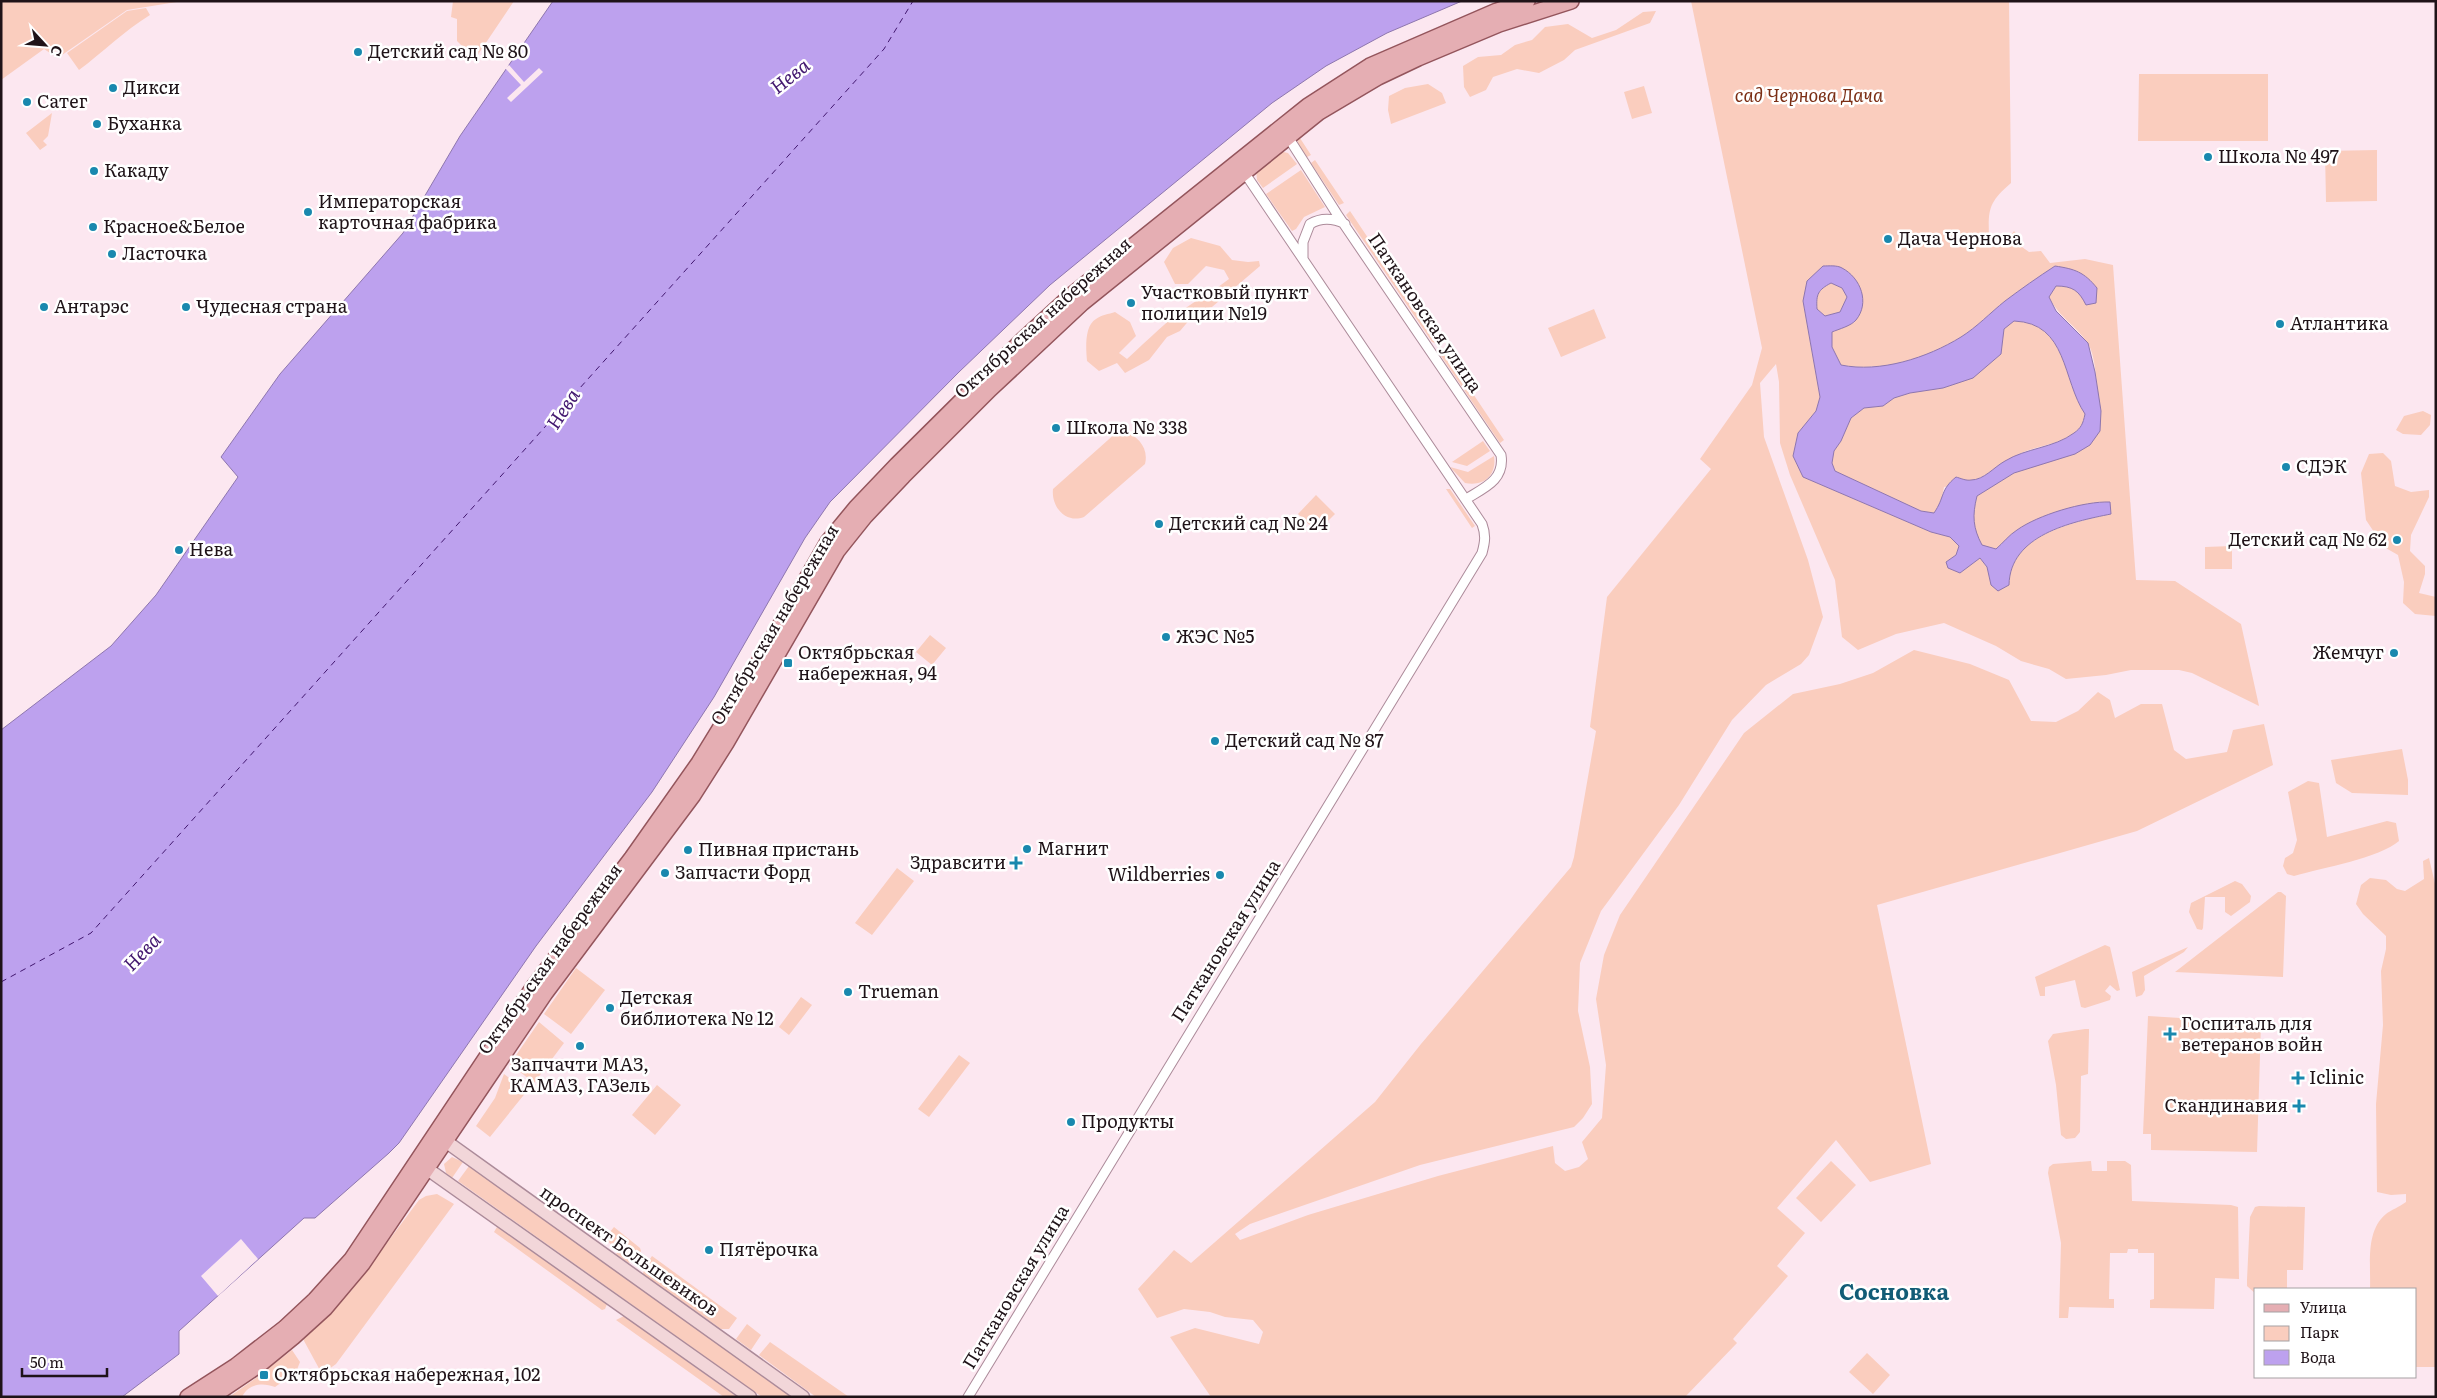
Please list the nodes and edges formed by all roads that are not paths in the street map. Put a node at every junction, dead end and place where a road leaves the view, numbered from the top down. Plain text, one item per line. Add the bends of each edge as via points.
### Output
1 (1527, 1) edge
2 (1571, 1) edge
3 (1288, 136) junction
4 (1241, 167) junction
5 (1346, 225) junction
6 (1303, 260) junction
7 (1466, 499) junction
8 (440, 1137) junction
9 (422, 1165) junction
10 (188, 1397) edge
11 (211, 1397) edge
12 (750, 1397) edge
13 (803, 1397) edge
14 (968, 1397) edge

1 - 4 main road, Октябрьская набережная via 1370,66 1308,106
2 - 3 main road, Октябрьская набережная via 1499,24 1394,69 1319,112
3 - 4 main road, Октябрьская набережная
3 - 5 street, Паткановская улица
4 - 6 street, Паткановская улица
4 - 8 main road, Октябрьская набережная via 1030,351 934,444 850,534 824,572 726,743 693,794
5 - 6 street via 1324,218 1310,224 1303,242
5 - 7 street, Паткановская улица via 1501,455 1503,465 1500,474
6 - 7 street, Паткановская улица
7 - 14 street, Паткановская улица via 1485,534 1482,553
8 - 9 main road, Октябрьская набережная
8 - 13 main road, проспект Большевиков
9 - 10 main road, Октябрьская набережная via 352,1259 316,1300 236,1366
9 - 11 main road, Октябрьская набережная via 362,1264 324,1308 260,1364
9 - 12 main road

